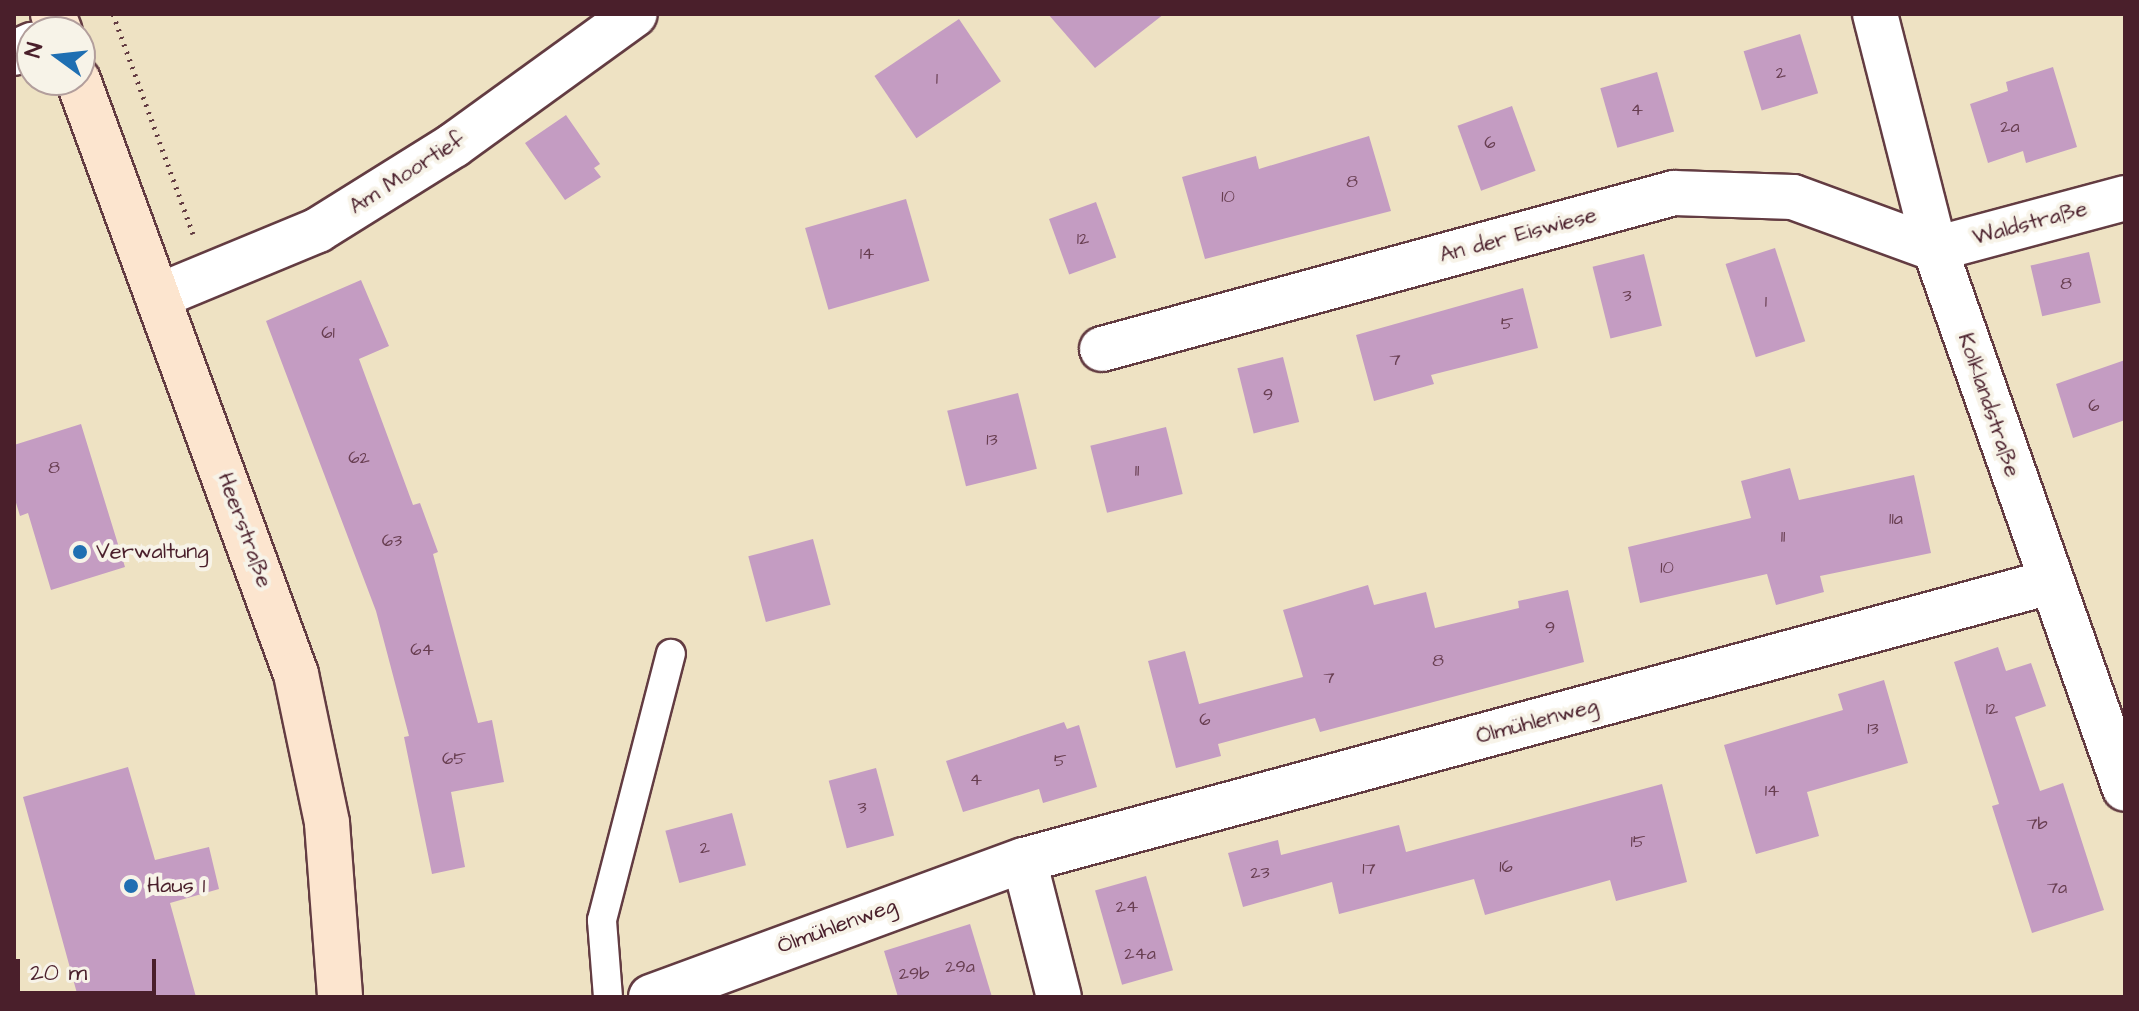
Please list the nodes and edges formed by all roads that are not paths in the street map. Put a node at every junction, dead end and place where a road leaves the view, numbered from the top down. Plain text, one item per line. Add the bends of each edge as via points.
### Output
1 (635, 14) edge
2 (1875, 14) edge
3 (84, 96) edge
4 (2125, 198) edge
5 (1935, 249) junction
6 (159, 296) junction
7 (1102, 349) dead end
8 (2050, 582) junction
9 (671, 654) dead end
10 (2125, 789) edge
11 (1024, 860) junction
12 (340, 997) edge
13 (608, 997) edge
14 (651, 997) edge
15 (1059, 997) edge

1 - 6 street, Am Moortief via 454,145 318,230
2 - 5 street, Kolklandstraße
3 - 6 street, Heerstraße
4 - 5 street, Waldstraße
5 - 7 street, An der Eiswiese via 1793,197 1674,193
5 - 8 street, Kolklandstraße
6 - 12 street, Heerstraße via 296,674 327,823
8 - 10 street, Kolklandstraße
8 - 11 street, Ölmühlenweg
9 - 13 lane via 602,920
11 - 14 street, Ölmühlenweg
11 - 15 street

